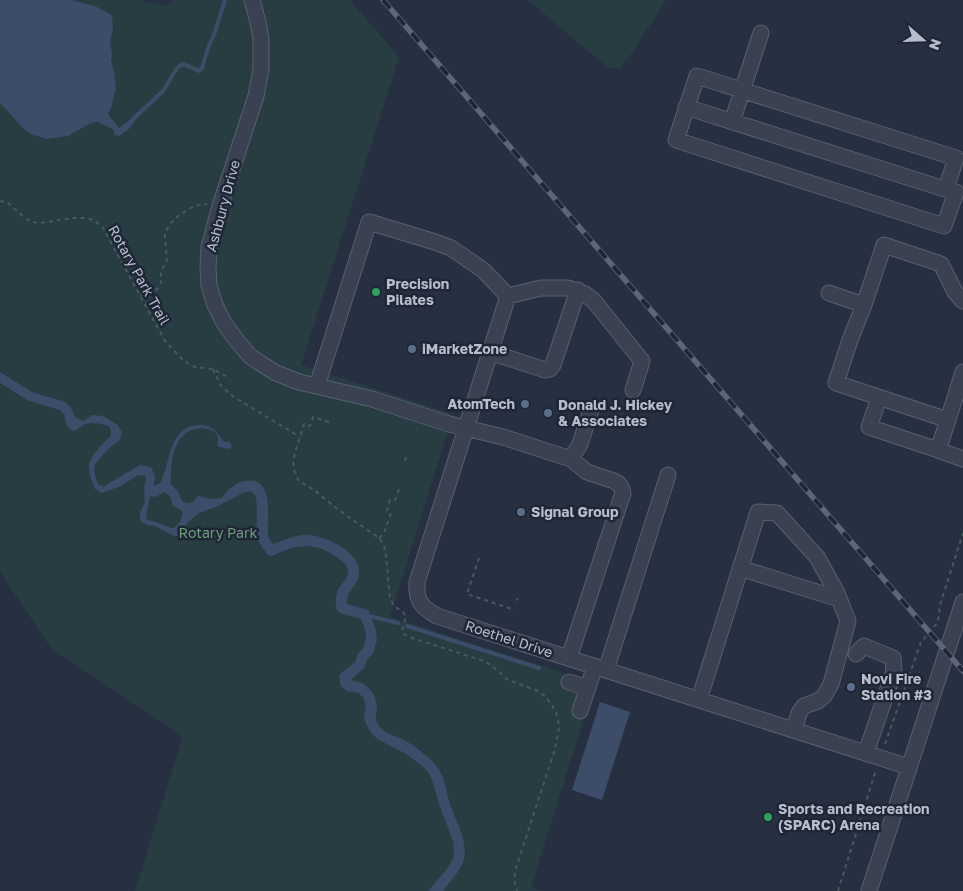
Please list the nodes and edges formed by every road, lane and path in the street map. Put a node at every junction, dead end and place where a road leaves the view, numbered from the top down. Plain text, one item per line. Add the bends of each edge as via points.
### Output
1 (252, 0) edge
2 (761, 33) dead end
3 (742, 90) junction
4 (686, 107) junction
5 (732, 122) junction
6 (955, 192) edge
7 (0, 201) edge
8 (211, 204) dead end
9 (578, 290) junction
10 (830, 293) dead end
11 (140, 295) junction
12 (508, 296) junction
13 (963, 301) edge
14 (864, 305) junction
15 (490, 352) junction
16 (213, 369) junction
17 (963, 372) edge
18 (226, 376) dead end
19 (316, 386) junction
20 (633, 390) dead end
21 (879, 398) junction
22 (591, 410) dead end
23 (948, 420) junction
24 (329, 422) dead end
25 (466, 429) junction
26 (300, 438) junction
27 (938, 450) junction
28 (406, 457) dead end
29 (571, 459) junction
30 (963, 459) edge
31 (407, 462) dead end
32 (668, 474) dead end
33 (400, 486) dead end
34 (963, 533) edge
35 (379, 538) junction
36 (479, 558) dead end
37 (740, 568) junction
38 (839, 599) junction
39 (963, 602) edge
40 (515, 610) dead end
41 (856, 654) dead end
42 (569, 658) junction
43 (601, 668) junction
44 (569, 682) dead end
45 (588, 688) junction
46 (699, 700) junction
47 (580, 711) dead end
48 (794, 730) junction
49 (873, 756) junction
50 (909, 767) junction
51 (517, 891) edge
52 (838, 891) edge
53 (869, 891) edge

1 - 19 street, Ashbury Drive via 261,39 261,69 256,96 209,247 209,285 224,323 250,356 276,373
2 - 3 street
3 - 4 street via 697,76
3 - 5 street
3 - 6 street via 956,158
4 - 5 street
4 - 6 street via 676,140 944,226
5 - 6 street
7 - 11 path, Rotary Park Trail via 40,224 73,218 94,220 103,228
8 - 11 path via 194,206 170,224 164,239 167,260 161,282 156,290
9 - 12 street via 541,288
9 - 15 street via 550,369
9 - 20 street via 594,301 642,361
10 - 14 street
11 - 16 path, Rotary Park Trail via 175,352 195,367
12 - 15 street, Roethel Drive
12 - 19 street via 483,270 451,248 369,222
13 - 14 street via 941,264 884,245
14 - 21 street via 836,383
15 - 25 street, Roethel Drive
16 - 18 path, Rotary Park Trail
16 - 26 path via 221,386 234,397
17 - 23 street
19 - 25 street, Ashbury Drive
21 - 23 street
21 - 27 street via 869,427
22 - 29 street via 580,444
23 - 27 street
24 - 26 path via 312,417 310,426 304,424
25 - 29 street, Ashbury Drive
25 - 42 street, Roethel Drive via 417,582 419,602 437,616
26 - 35 path via 293,464 294,474
27 - 30 street
28 - 31 path
29 - 42 street, Ashbury Drive via 587,472 619,484 623,494
32 - 43 street
33 - 35 path via 395,500 390,500 387,510 391,513
34 - 49 path via 940,605 938,622 921,642
35 - 51 path via 384,545 390,598 406,616 404,634 491,665 508,680 546,697 558,717 555,749 516,868
36 - 40 path via 467,594
37 - 38 street
37 - 38 street via 758,512 777,513 817,557
37 - 46 street
38 - 48 street via 848,621 831,684 818,701 804,706
39 - 50 street
41 - 49 street via 864,646 893,658 894,671
42 - 43 street, Roethel Drive
43 - 45 street
43 - 46 street, Roethel Drive
44 - 45 street
45 - 47 street
46 - 48 street, Roethel Drive
48 - 49 street, Roethel Drive
49 - 50 street, Roethel Drive
49 - 52 path
50 - 53 street

